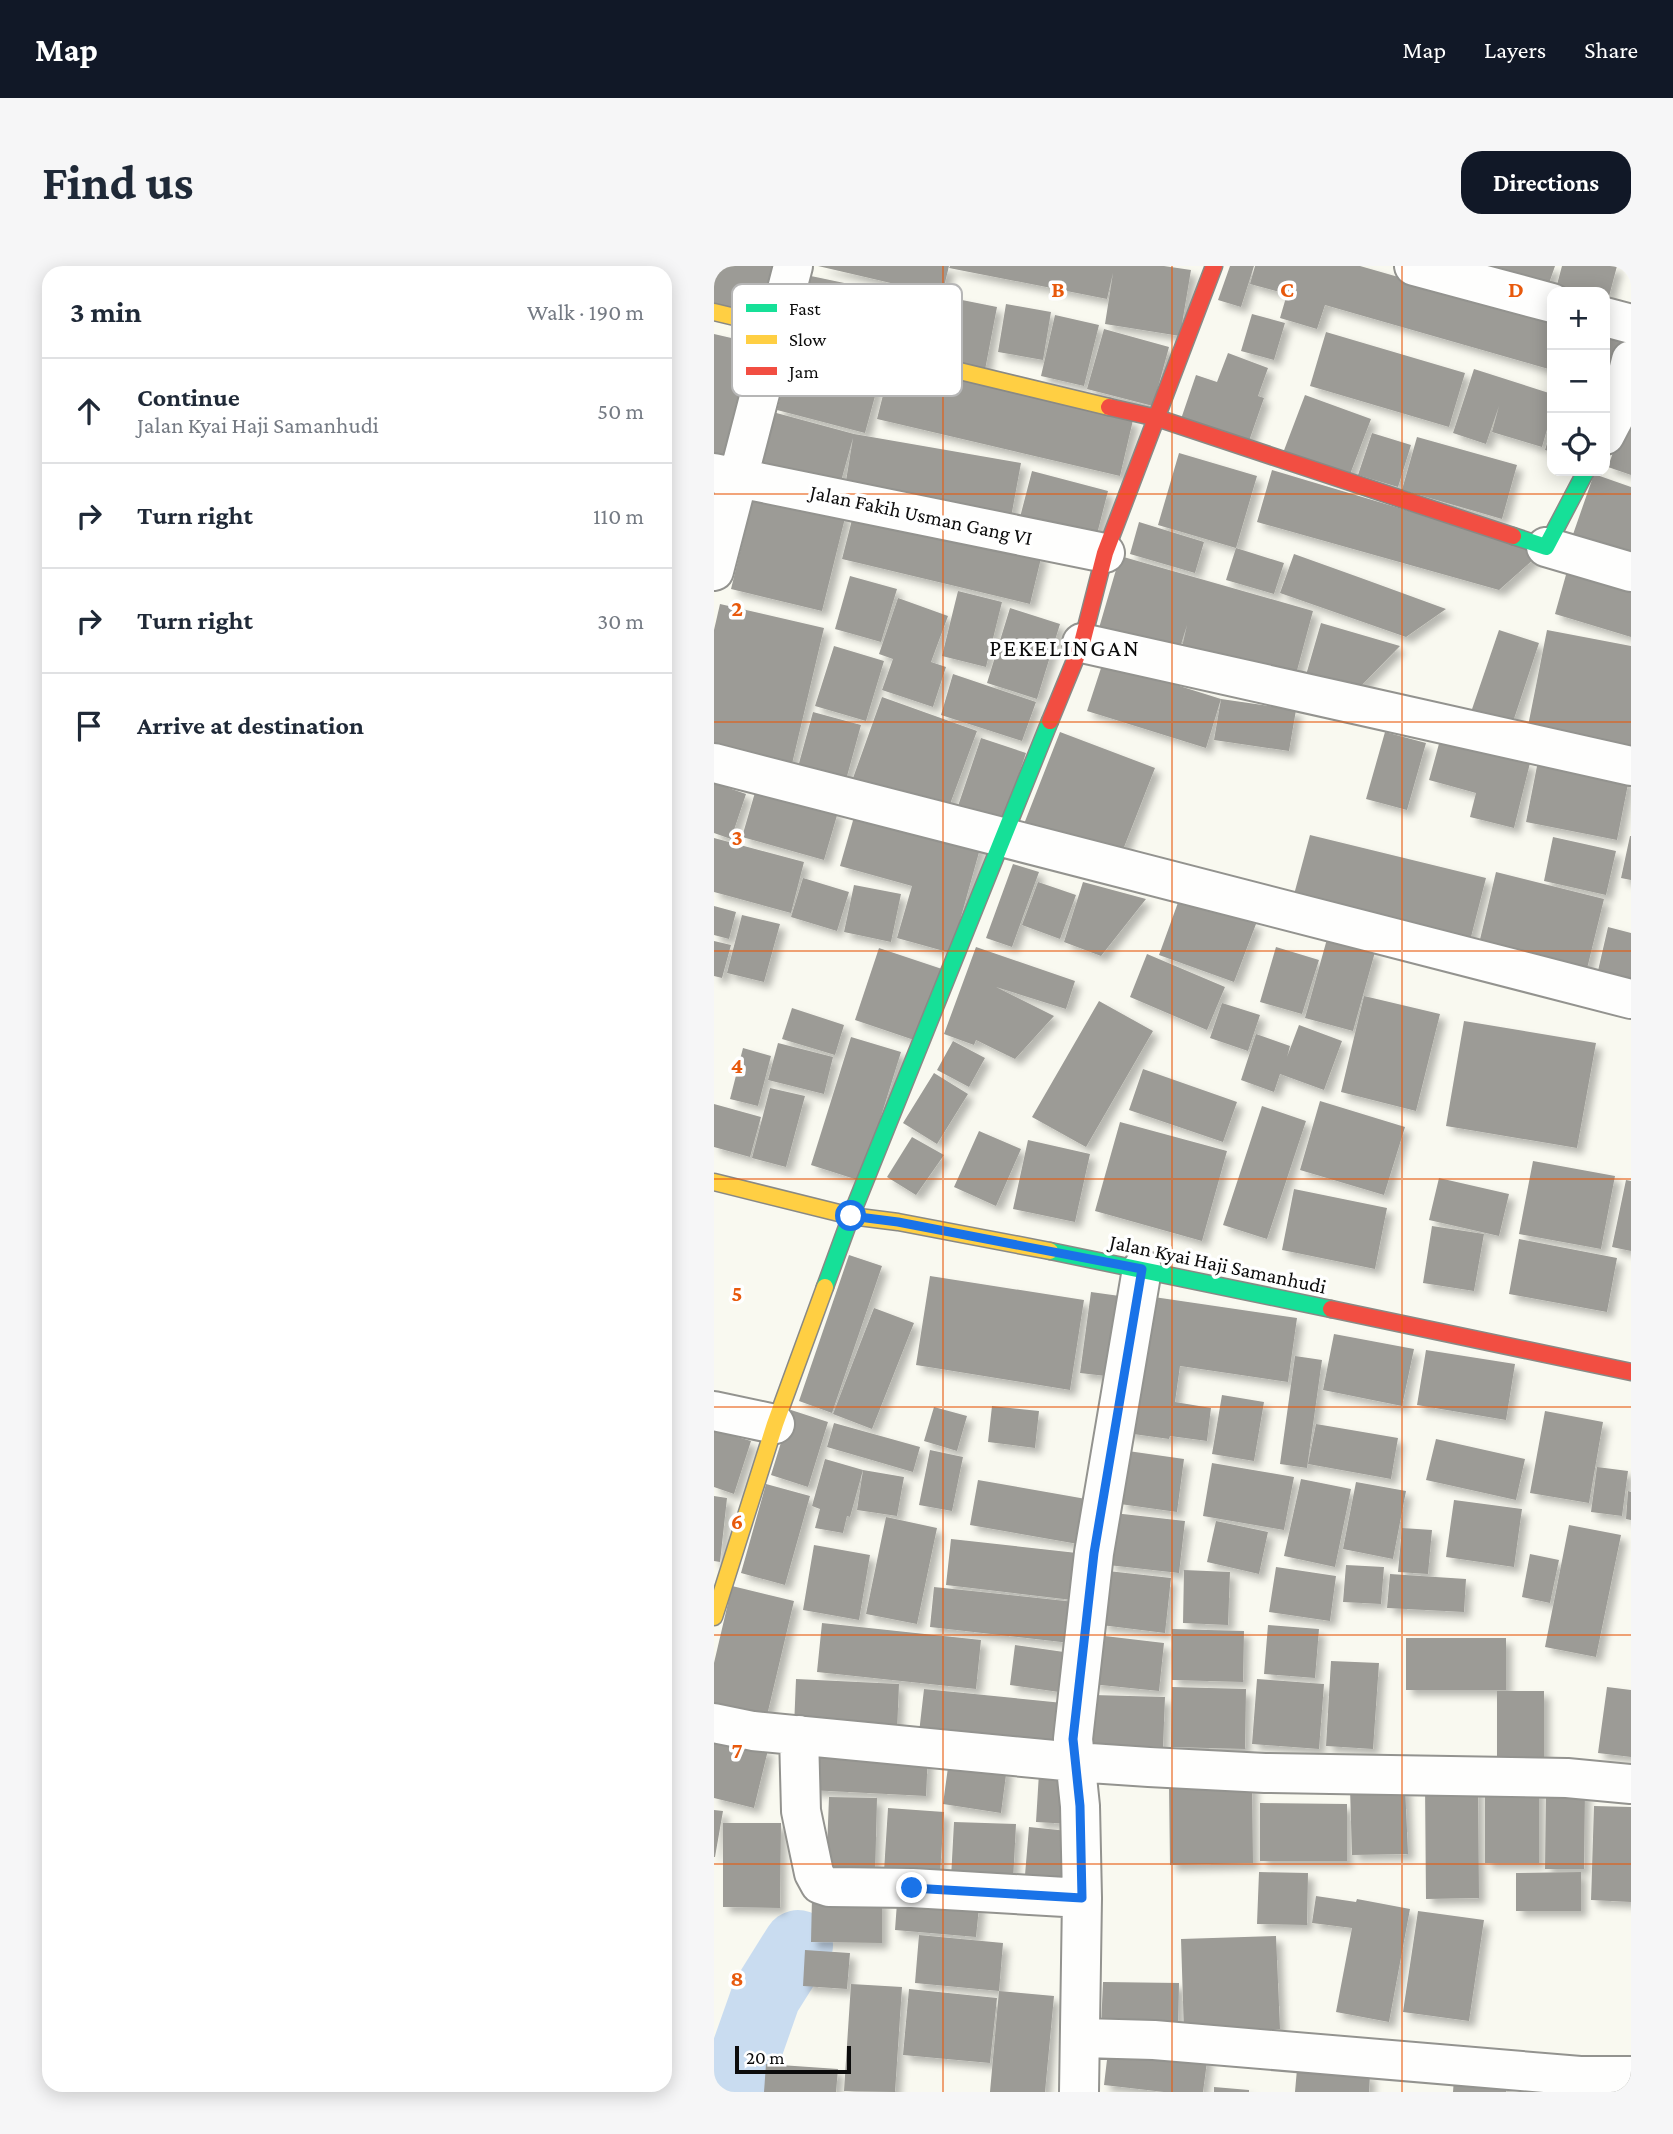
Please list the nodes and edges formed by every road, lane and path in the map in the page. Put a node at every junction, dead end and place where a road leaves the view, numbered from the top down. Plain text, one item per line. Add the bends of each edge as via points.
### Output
1 (793, 266) edge
2 (1214, 266) edge
3 (1414, 266) edge
4 (788, 284) edge
5 (1547, 302) edge
6 (714, 312) edge
7 (732, 316) edge
8 (1610, 318) edge
9 (1631, 324) edge
10 (1631, 359) edge
11 (962, 371) edge
12 (753, 396) edge
13 (1157, 418) junction
14 (1610, 425) edge
15 (726, 476) edge
16 (1583, 476) edge
17 (1546, 547) junction
18 (1105, 553) junction
19 (714, 571) edge
20 (1631, 572) edge
21 (1082, 643) junction
22 (714, 763) edge
23 (1631, 766) edge
24 (1002, 837) junction
25 (1631, 999) edge
26 (714, 1182) edge
27 (851, 1216) junction
28 (1142, 1269) junction
29 (1631, 1372) edge
30 (714, 1411) edge
31 (775, 1424) junction
32 (720, 1575) edge
33 (714, 1617) edge
34 (714, 1723) edge
35 (799, 1735) junction
36 (1075, 1762) junction
37 (1631, 1784) edge
38 (1082, 1898) junction
39 (1082, 2038) junction
40 (1631, 2076) edge
41 (1580, 2084) edge
42 (1079, 2092) edge

1 - 4 street
2 - 13 street
3 - 5 street
6 - 7 street
8 - 9 street
10 - 14 street
11 - 13 street
12 - 15 street
13 - 17 street
13 - 18 street
15 - 18 street, Jalan Fakih Usman Gang VI
15 - 19 street
16 - 17 street
17 - 20 street
18 - 21 street
21 - 23 street
21 - 24 street
22 - 24 street
24 - 25 street
24 - 27 street
26 - 27 street, Jalan Kyai Haji Samanhudi
27 - 28 street, Jalan Kyai Haji Samanhudi
27 - 31 street
28 - 29 street, Jalan Kyai Haji Samanhudi
28 - 36 street via 1094,1553 1073,1739
30 - 31 street
31 - 32 street
32 - 33 street
34 - 35 street
35 - 36 street
35 - 38 street via 801,1811 820,1884
36 - 37 street
36 - 38 street
38 - 39 street
39 - 41 street via 1154,2040
39 - 42 street
40 - 41 street

